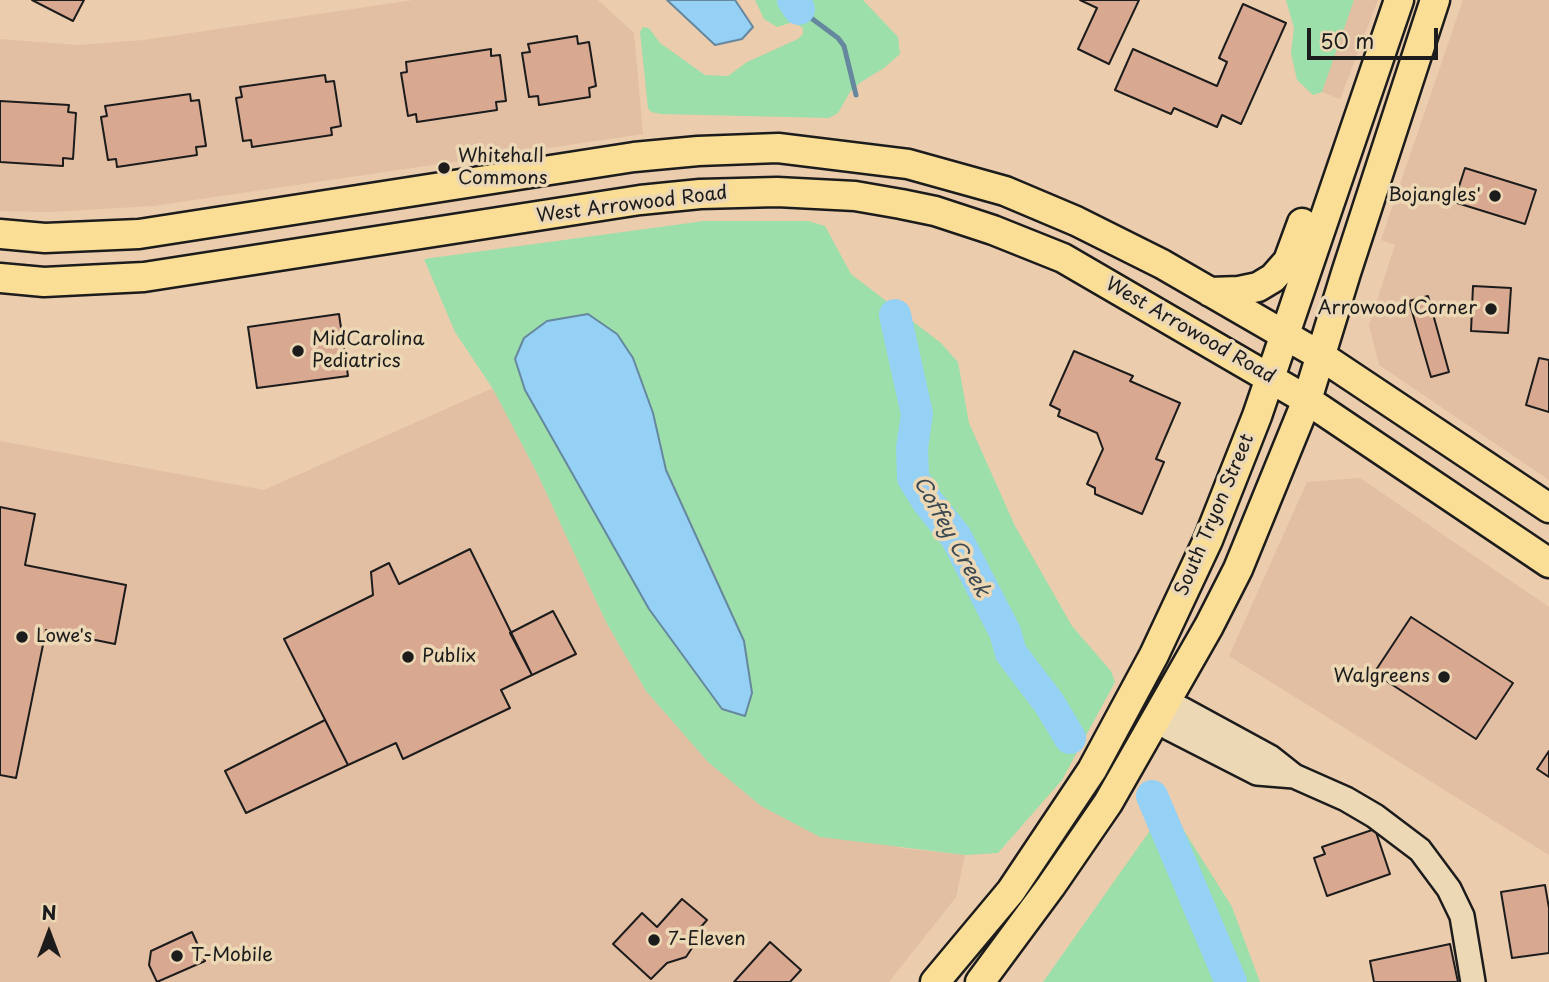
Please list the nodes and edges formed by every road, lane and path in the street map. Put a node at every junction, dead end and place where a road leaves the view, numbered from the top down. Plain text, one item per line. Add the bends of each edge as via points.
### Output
1 (1399, 0) edge
2 (1435, 0) edge
3 (1335, 185) junction
4 (0, 234) edge
5 (0, 278) edge
6 (1210, 292) junction
7 (1285, 337) junction
8 (1321, 356) junction
9 (1270, 379) junction
10 (1307, 400) junction
11 (1549, 508) edge
12 (1549, 563) edge
13 (1160, 708) junction
14 (935, 982) edge
15 (980, 982) edge
16 (1473, 982) edge

1 - 3 main road, South Tryon Street
2 - 8 main road, South Tryon Street
3 - 6 main road via 1308,207 1288,261 1273,278 1240,292
3 - 7 main road, South Tryon Street
4 - 6 main road via 45,238 139,234 634,157 778,148 908,164 1005,191 1076,221
5 - 9 main road, West Arrowood Road via 44,282 144,277 701,194 855,196 935,211 1063,258
6 - 7 main road
7 - 8 main road
7 - 9 main road, South Tryon Street
8 - 10 main road, South Tryon Street
8 - 11 main road
9 - 10 main road, West Arrowood Road
9 - 14 main road, South Tryon Street via 1208,540 1154,655 1092,770 1011,891
10 - 12 main road, West Arrowood Road
10 - 13 main road, South Tryon Street via 1238,569
13 - 15 main road, South Tryon Street via 1108,803
13 - 16 street via 1169,728 1257,773 1294,776 1366,810 1420,850 1449,889 1462,916

